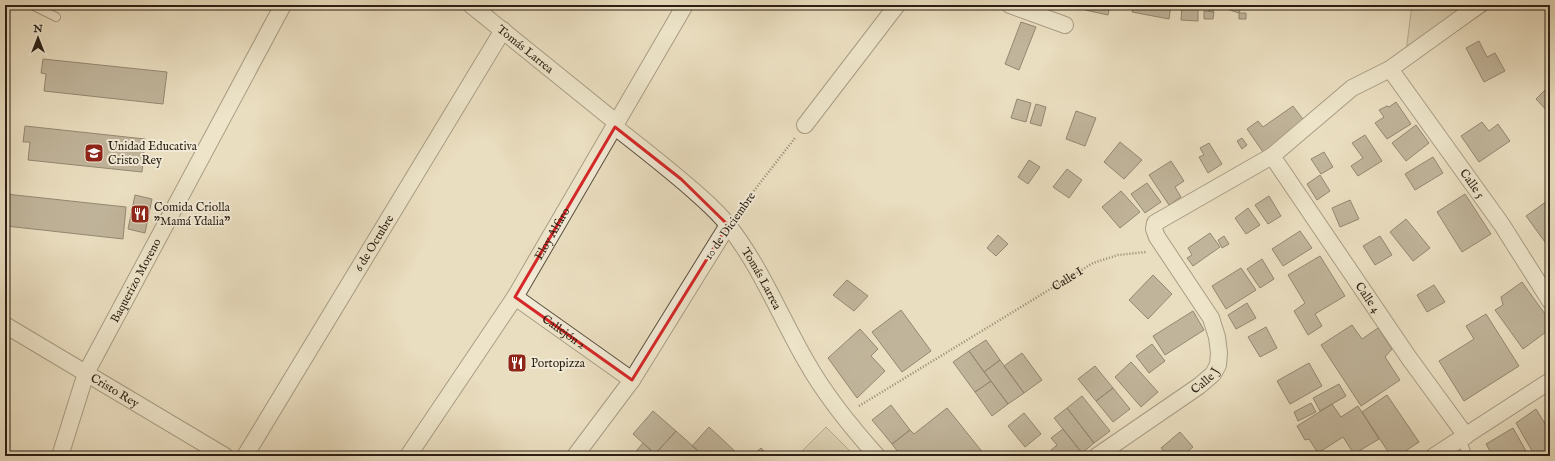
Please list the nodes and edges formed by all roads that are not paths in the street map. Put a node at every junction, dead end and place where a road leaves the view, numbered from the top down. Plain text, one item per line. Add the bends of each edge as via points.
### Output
1 (32, 5) edge
2 (283, 5) edge
3 (471, 5) edge
4 (685, 5) edge
5 (897, 5) edge
6 (1010, 5) edge
7 (1480, 5) edge
8 (56, 17) dead end
9 (1065, 25) dead end
10 (503, 30) junction
11 (1390, 69) junction
12 (616, 125) junction
13 (805, 125) road end
14 (1272, 156) junction
15 (728, 225) junction
16 (515, 297) junction
17 (1550, 301) edge
18 (5, 325) edge
19 (86, 373) junction
20 (632, 380) junction
21 (1550, 381) edge
22 (1464, 438) junction
23 (60, 456) edge
24 (225, 456) edge
25 (245, 456) edge
26 (408, 456) edge
27 (575, 456) edge
28 (877, 456) edge
29 (1097, 456) edge
30 (1434, 456) edge
31 (1467, 456) edge

1 - 8 lane
2 - 19 street, Baquerizo Moreno
3 - 10 street, Tomás Larrea
4 - 12 street, Eloy Alfaro
5 - 13 street
6 - 9 street
7 - 11 street
10 - 12 street, Tomás Larrea
10 - 25 street, 6 de Octubre
11 - 14 street via 1352,88
11 - 17 street, Calle 5 via 1502,225
12 - 15 street, Tomás Larrea via 681,179
12 - 16 street, Eloy Alfaro
14 - 22 street, Calle 4
14 - 29 street, Calle J via 1155,223 1154,229 1162,247 1211,318 1220,353 1218,365 1213,374 1199,386
15 - 20 street, 10 de Diciembre
15 - 28 street, Tomás Larrea via 765,285 806,362 843,416
16 - 20 street, Callejón 2
16 - 26 street, Eloy Alfaro
18 - 19 street, Cristo Rey
19 - 23 street, Baquerizo Moreno
19 - 24 street, Cristo Rey
20 - 27 street, 10 de Diciembre
21 - 22 street
22 - 30 street
22 - 31 lane

